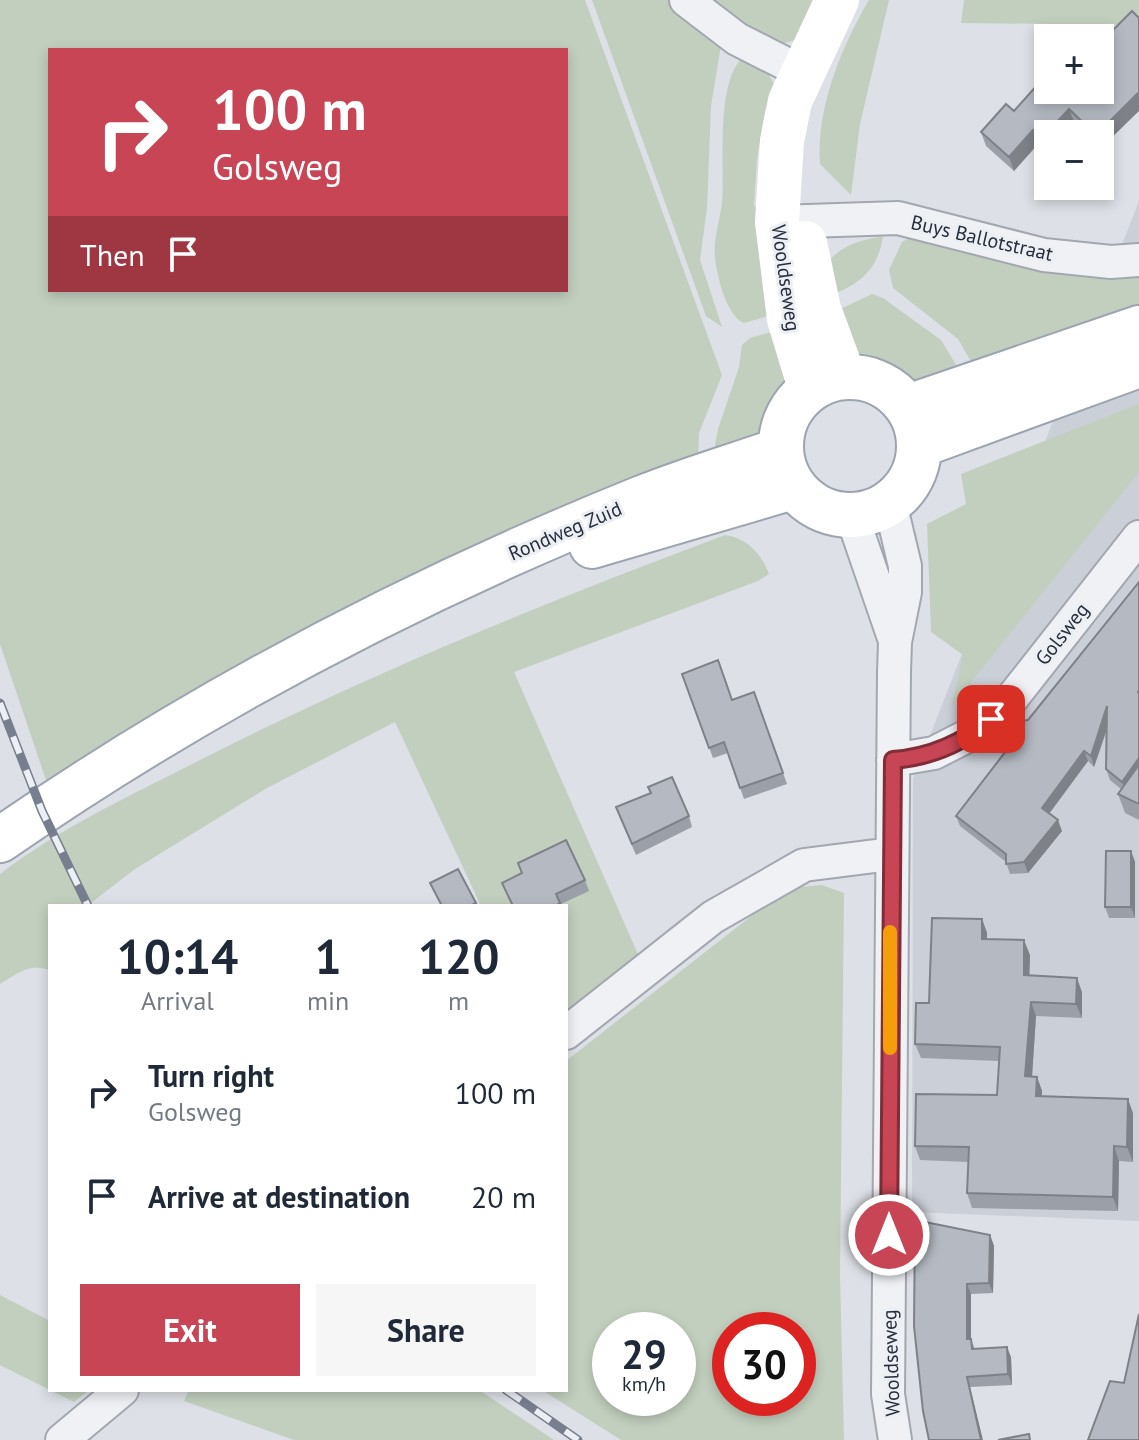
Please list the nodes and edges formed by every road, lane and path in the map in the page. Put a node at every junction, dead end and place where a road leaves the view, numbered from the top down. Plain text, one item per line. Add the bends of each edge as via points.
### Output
1 (686, 0) edge
2 (837, 0) edge
3 (806, 74) junction
4 (789, 223) junction
5 (1139, 260) edge
6 (1139, 328) edge
7 (1139, 365) edge
8 (827, 383) junction
9 (914, 426) junction
10 (786, 468) junction
11 (871, 510) junction
12 (1139, 537) edge
13 (893, 760) junction
14 (0, 840) edge
15 (891, 854) junction
16 (568, 1031) edge
17 (120, 1392) edge
18 (62, 1440) edge
19 (895, 1440) edge

1 - 3 street via 737,39
2 - 3 main road, Wooldseweg
3 - 4 main road, Wooldseweg via 811,104
4 - 5 street, Buys Ballotstraat via 898,218 1044,255
4 - 8 main road, Wooldseweg via 819,309
6 - 9 main road
7 - 9 main road
8 - 9 main road via 880,383
8 - 10 main road via 793,405 783,426
9 - 11 main road via 916,467 906,487
10 - 11 main road via 809,503 829,513
10 - 14 main road, Rondweg Zuid via 645,497 517,551 356,629 165,733
11 - 13 street, Wooldseweg via 895,642
12 - 13 street, Golsweg via 1005,707 977,731 934,753
13 - 15 street, Wooldseweg
15 - 16 street via 804,865 713,917
15 - 19 street, Wooldseweg via 888,1394
17 - 18 street

